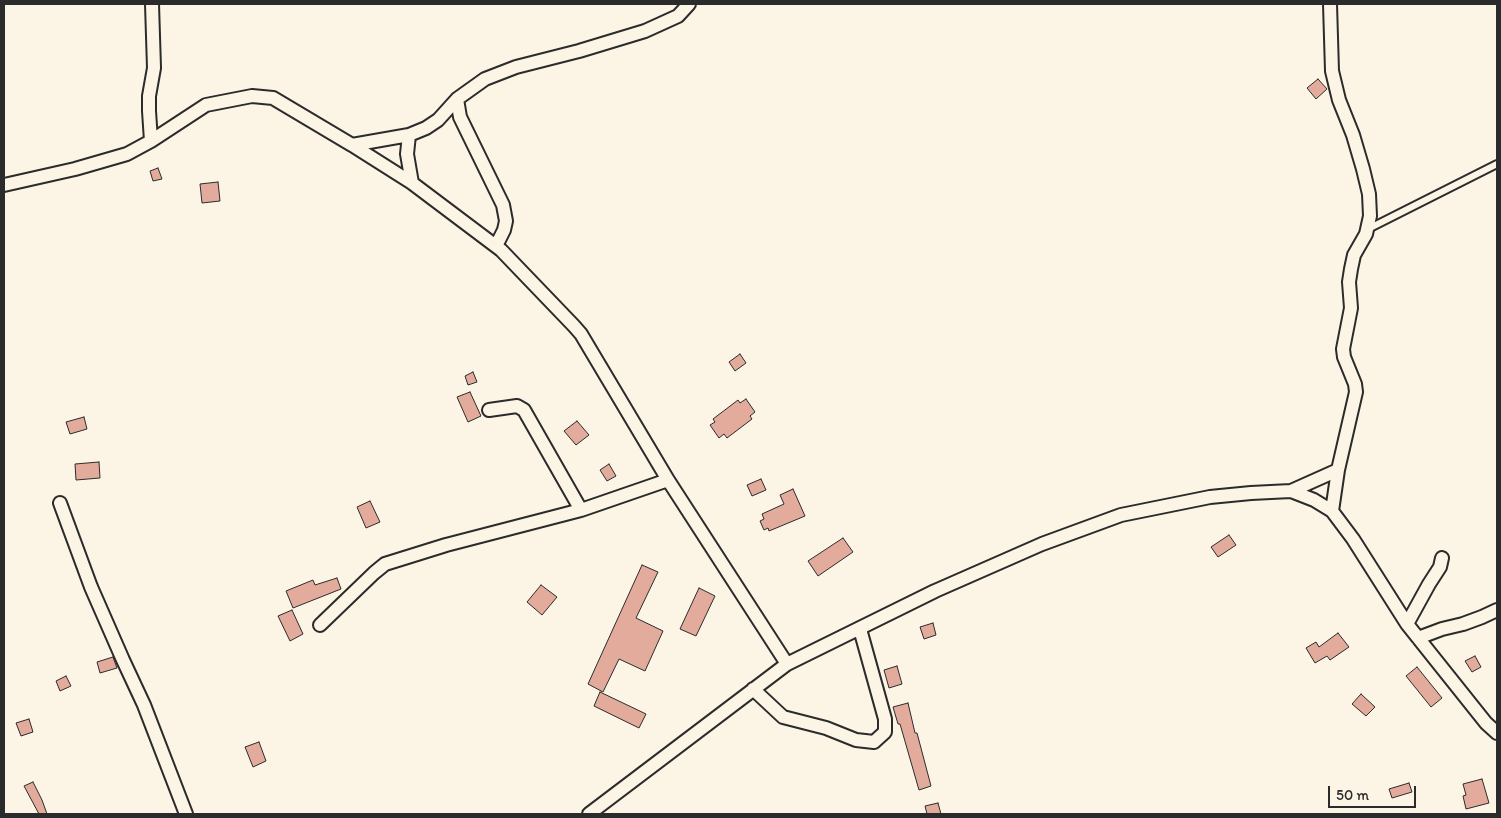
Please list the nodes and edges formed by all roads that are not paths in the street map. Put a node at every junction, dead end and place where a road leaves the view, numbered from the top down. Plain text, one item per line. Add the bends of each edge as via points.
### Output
1 (152, 4) edge
2 (689, 4) edge
3 (1330, 4) edge
4 (457, 99) junction
5 (409, 135) junction
6 (151, 140) junction
7 (352, 145) junction
8 (1497, 164) edge
9 (412, 183) junction
10 (4, 185) edge
11 (1368, 229) junction
12 (496, 246) junction
13 (489, 410) dead end
14 (1338, 470) junction
15 (668, 480) junction
16 (1291, 491) junction
17 (60, 503) dead end
18 (581, 510) junction
19 (1332, 511) junction
20 (1442, 558) dead end
21 (1497, 610) edge
22 (1407, 624) junction
23 (320, 625) dead end
24 (860, 629) junction
25 (1418, 638) junction
26 (788, 664) junction
27 (753, 689) junction
28 (1495, 729) edge
29 (186, 814) edge
30 (589, 814) edge

1 - 6 street
2 - 4 street via 678,16 646,31 516,67 484,79
3 - 11 street via 1332,71 1369,194
4 - 5 street via 438,120
4 - 12 street via 462,123 503,205 506,221
5 - 7 street
5 - 9 street via 407,154
6 - 7 street via 206,105 263,96 273,98
6 - 10 street via 127,154
7 - 9 street
8 - 11 lane
9 - 12 street
11 - 14 street via 1350,269 1350,308 1343,349 1356,392
12 - 15 street via 581,334
13 - 18 street via 517,406 524,410
14 - 16 street
14 - 19 street
15 - 18 street
15 - 26 street
16 - 19 street
16 - 24 street via 1210,497 1121,515 1042,544 935,591
17 - 29 street via 91,587 144,704
18 - 23 street via 385,564
19 - 22 street
20 - 22 street
21 - 25 street
22 - 25 street
24 - 26 street
24 - 27 street via 885,719 885,732 874,742 856,740 783,717
25 - 28 street via 1469,703
26 - 27 street
27 - 30 street

